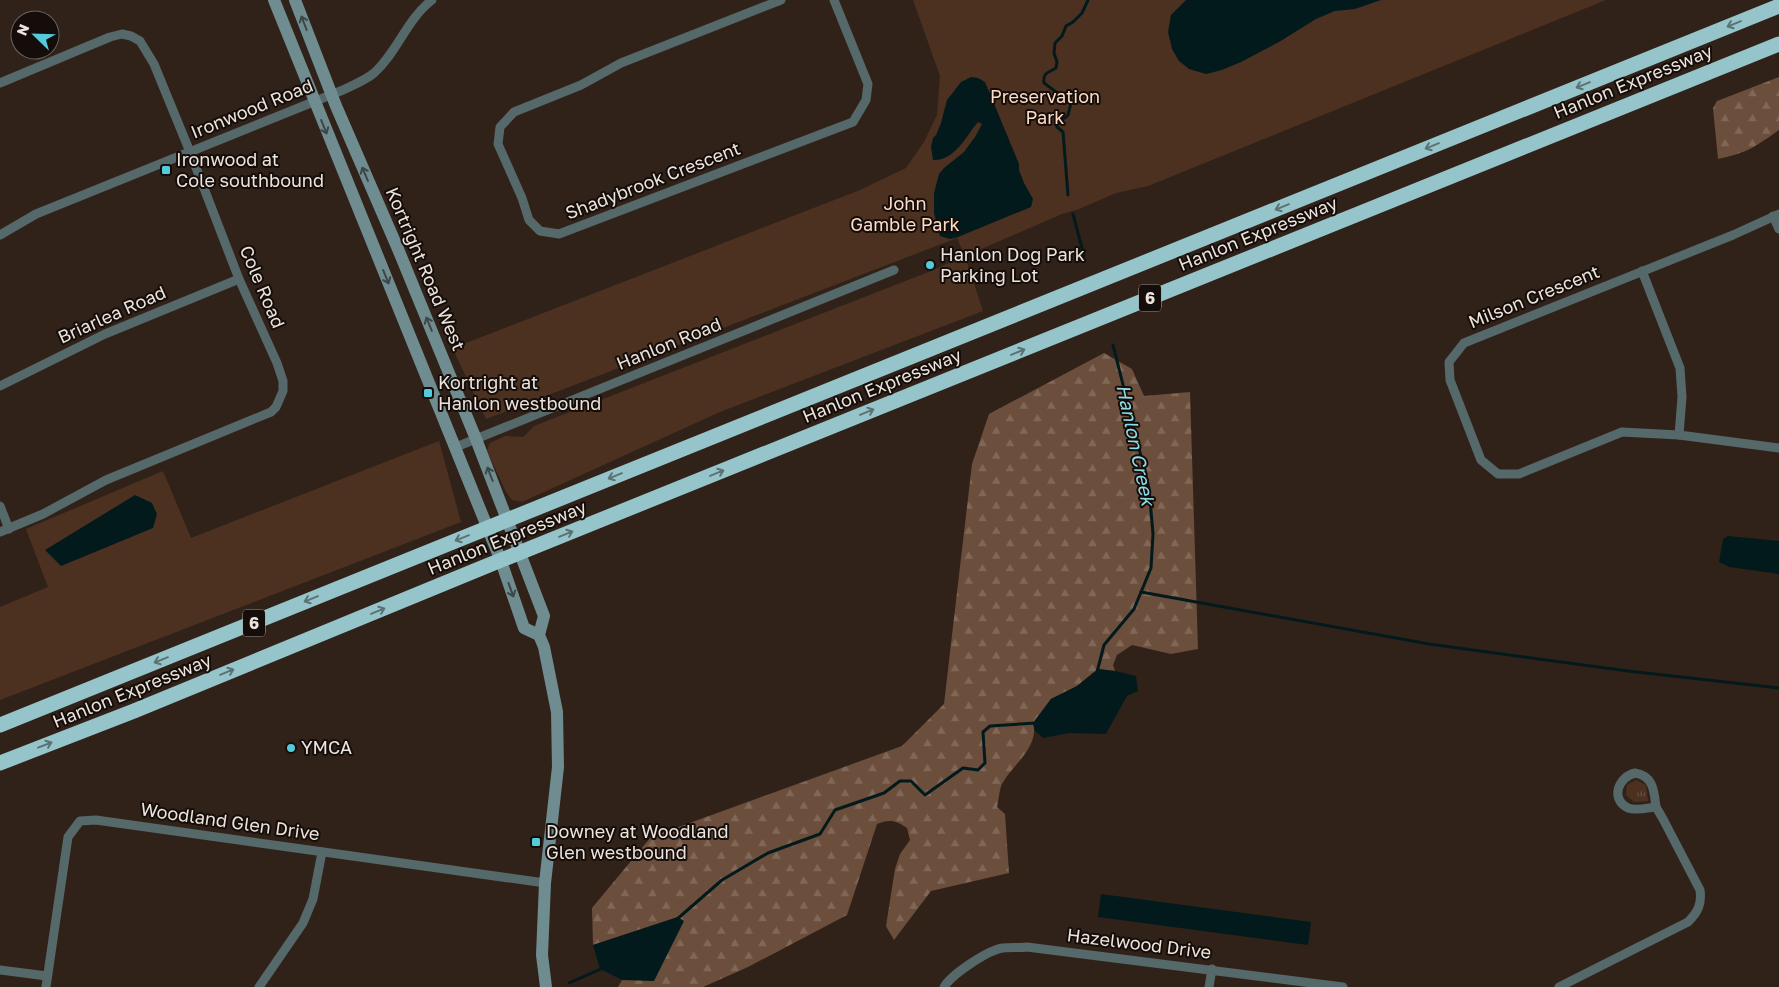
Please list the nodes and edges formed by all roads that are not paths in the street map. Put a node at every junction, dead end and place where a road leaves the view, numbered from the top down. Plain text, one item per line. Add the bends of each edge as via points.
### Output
1 (274, 0) edge
2 (295, 0) edge
3 (432, 0) edge
4 (781, 0) edge
5 (834, 0) edge
6 (1779, 6) edge
7 (1779, 44) edge
8 (0, 83) edge
9 (332, 94) junction
10 (314, 102) junction
11 (190, 152) junction
12 (1776, 215) edge
13 (1779, 229) edge
14 (0, 235) edge
15 (894, 270) dead end
16 (1642, 271) junction
17 (239, 279) junction
18 (0, 386) edge
19 (1679, 435) junction
20 (476, 439) junction
21 (456, 447) junction
22 (1779, 448) edge
23 (0, 506) edge
24 (507, 520) junction
25 (487, 528) junction
26 (4, 531) edge
27 (521, 553) junction
28 (501, 561) junction
29 (539, 635) junction
30 (0, 725) edge
31 (0, 763) edge
32 (1656, 807) junction
33 (322, 852) junction
34 (545, 883) junction
35 (1212, 969) junction
36 (0, 970) edge
37 (47, 976) junction
38 (1579, 983) edge
39 (46, 987) edge
40 (259, 987) edge
41 (546, 987) edge
42 (944, 987) edge
43 (1209, 987) edge
44 (1342, 987) edge
45 (1559, 987) edge

1 - 10 street
9 -> 2 street, Kortright Road West
3 - 9 street, Ironwood Road via 402,33 387,59 373,74
4 - 5 street, Shadybrook Crescent via 621,63 581,85 514,112 500,127 498,144 529,220 540,231 559,234 853,122 866,100 868,84
6 -> 24 highway, Hanlon Expressway / 6
27 -> 7 highway, Hanlon Expressway / 6
8 - 11 street, Cole Road via 110,37 131,36 146,49
9 - 10 street, Ironwood Road
20 -> 9 street, Kortright Road West
10 - 11 street, Ironwood Road
10 -> 21 street
11 - 14 street, Ironwood Road via 36,214
11 - 17 street, Cole Road
12 - 13 street
12 - 16 street, Milson Crescent
15 - 20 street, Hanlon Road
16 - 19 street via 1680,368
16 - 19 street, Milson Crescent via 1464,343 1449,362 1450,380 1481,460 1498,474 1519,474 1622,432
17 - 18 street, Briarlea Road via 105,334
17 - 26 street, Cole Road via 283,381 283,391 271,412 106,480
19 - 22 street, Milson Crescent
20 - 21 street, Hanlon Road
24 -> 20 street, Kortright Road West
21 - 25 street
23 - 26 street
24 - 25 highway, Hanlon Expressway / 6
24 - 27 street, Kortright Road West
25 - 28 street
25 -> 30 highway, Hanlon Expressway / 6
27 - 28 highway, Hanlon Expressway / 6
27 - 29 street, Kortright Road West via 544,616
28 -> 29 street via 524,628
31 -> 28 highway, Hanlon Expressway / 6
29 - 34 street via 557,712 558,758
32 - 32 street via 1653,786 1646,776 1635,773 1624,777 1618,794 1623,804 1634,809
32 - 38 street via 1700,890 1699,908 1688,922
33 - 34 street, Woodland Glen Drive
33 - 37 street, Woodland Glen Drive via 96,820 80,821 68,837
33 - 40 street via 314,900 303,923
34 - 41 street via 542,955
35 - 42 street, Hazelwood Drive via 1027,947 1002,948 972,962
35 - 43 street
35 - 44 street, Hazelwood Drive
36 - 37 street
37 - 39 street, Woodland Glen Drive
38 - 45 street

